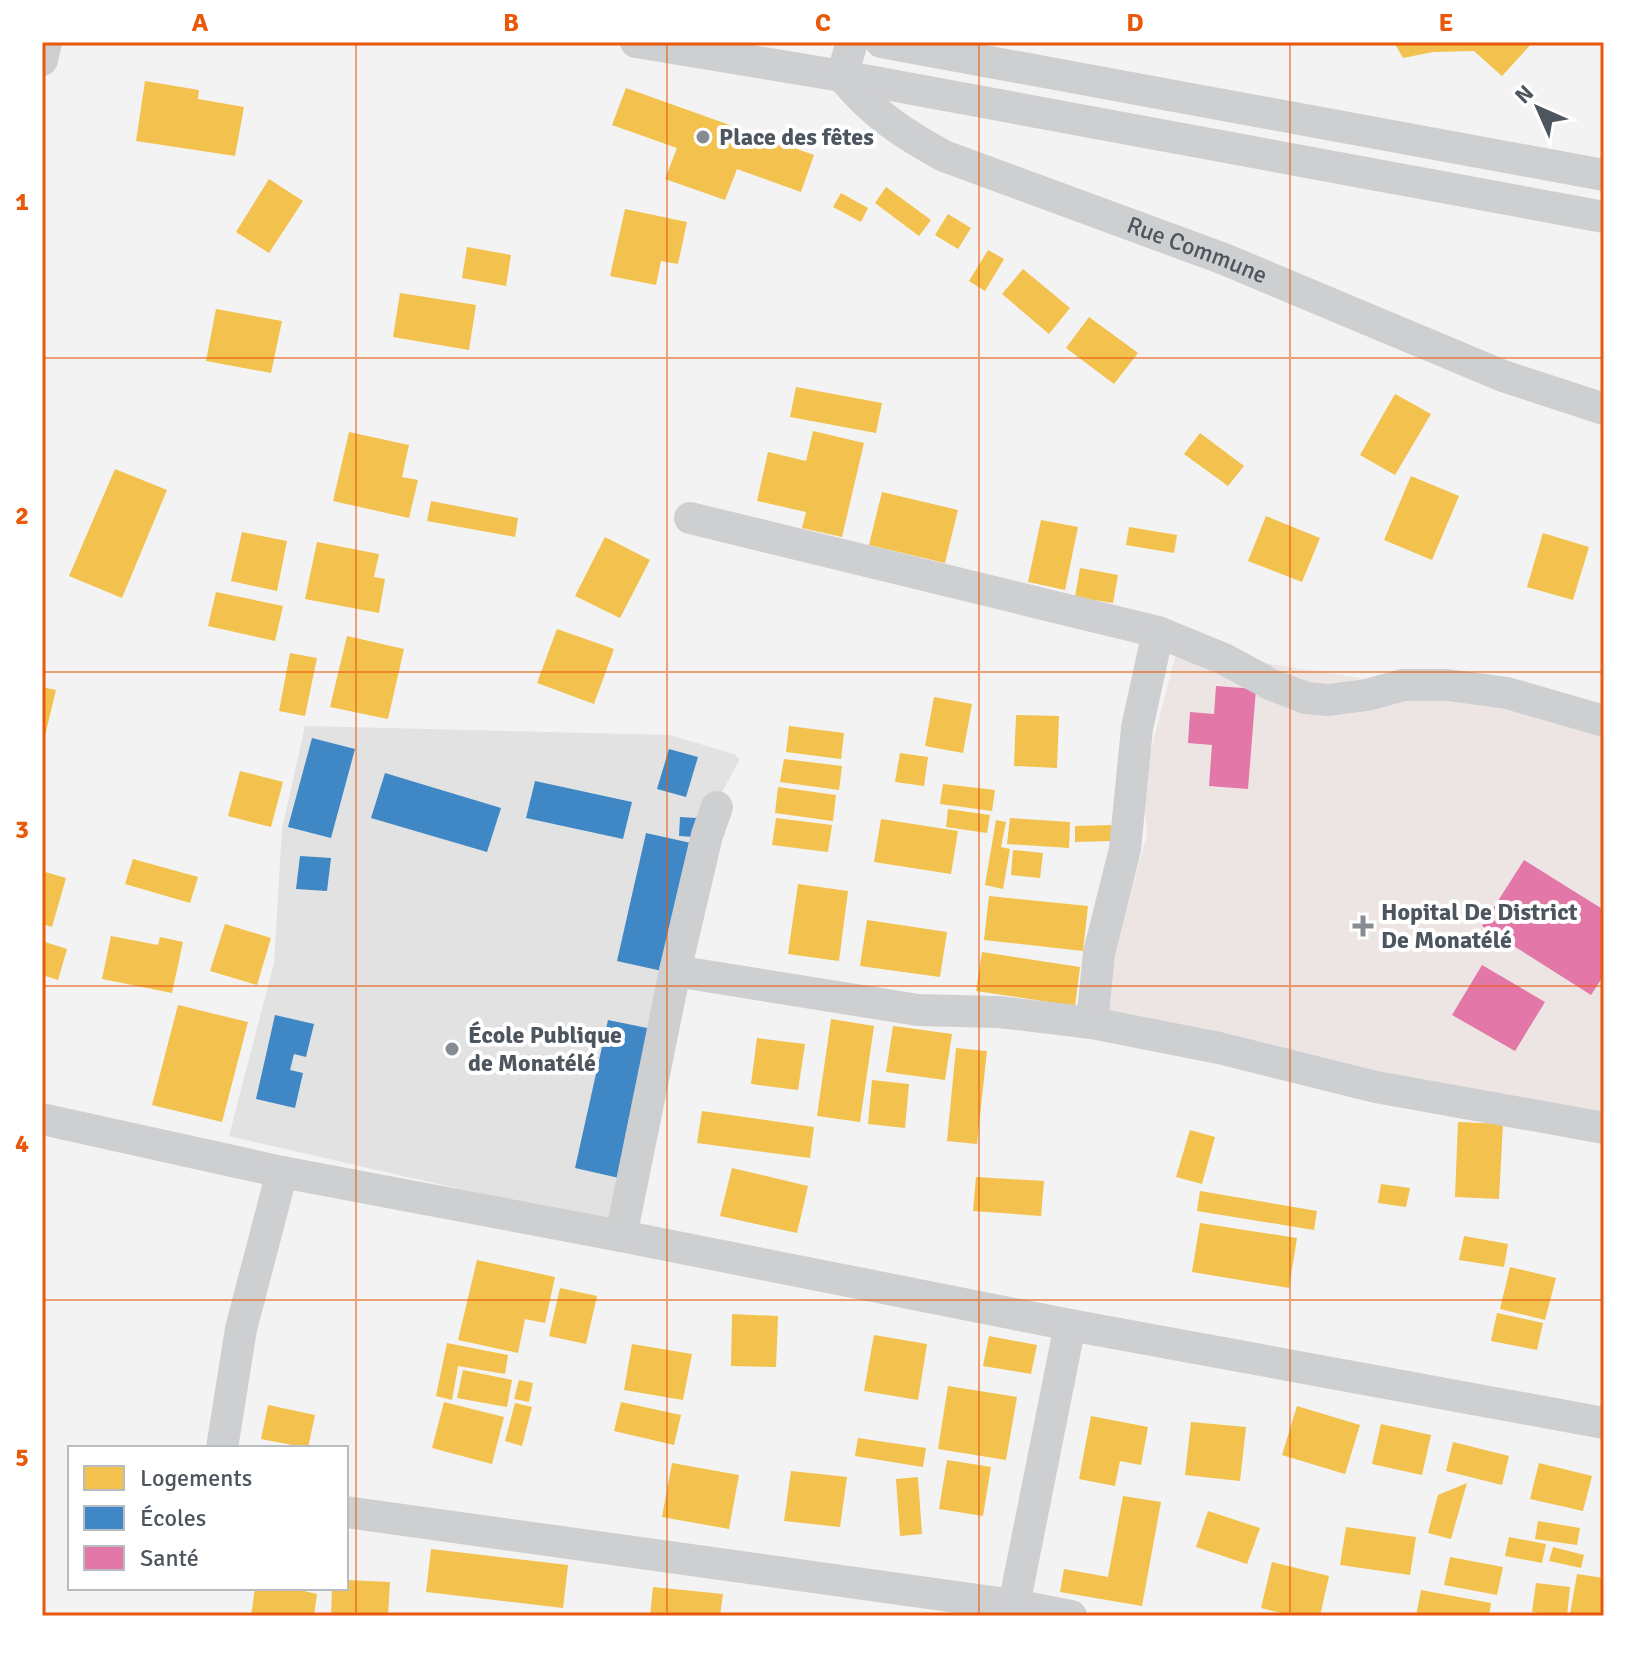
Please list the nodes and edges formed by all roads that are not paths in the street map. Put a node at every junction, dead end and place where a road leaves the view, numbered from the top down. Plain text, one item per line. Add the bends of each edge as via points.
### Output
1 (46, 42) edge
2 (636, 42) edge
3 (852, 42) edge
4 (881, 42) edge
5 (42, 60) edge
6 (842, 76) junction
7 (1454, 147) junction
8 (1604, 175) edge
9 (1447, 186) junction
10 (1604, 217) edge
11 (1604, 409) edge
12 (690, 518) dead end
13 (1158, 632) junction
14 (1604, 721) edge
15 (717, 807) dead end
16 (675, 971) junction
17 (1092, 1023) junction
18 (42, 1119) edge
19 (1604, 1128) edge
20 (282, 1172) junction
21 (621, 1236) junction
22 (1070, 1325) junction
23 (1604, 1423) edge
24 (222, 1446) edge
25 (348, 1512) edge
26 (1014, 1605) junction
27 (1071, 1616) edge

1 - 5 street
2 - 6 street
3 - 6 street
4 - 7 street
6 - 9 street
6 - 11 street, Rue Commune via 863,102 900,132 944,156 1224,259 1503,376
7 - 8 street
7 - 9 street
9 - 10 street
12 - 13 street
13 - 14 street via 1306,698 1367,695 1403,685 1448,685 1507,693
13 - 17 street via 1137,728 1125,849 1099,953
15 - 16 street
16 - 17 street via 918,1010 999,1012
16 - 21 street
17 - 19 street via 1376,1087
18 - 20 street
20 - 21 street
20 - 24 street via 241,1329
21 - 22 street
22 - 23 street
22 - 26 street
25 - 26 street
26 - 27 street

